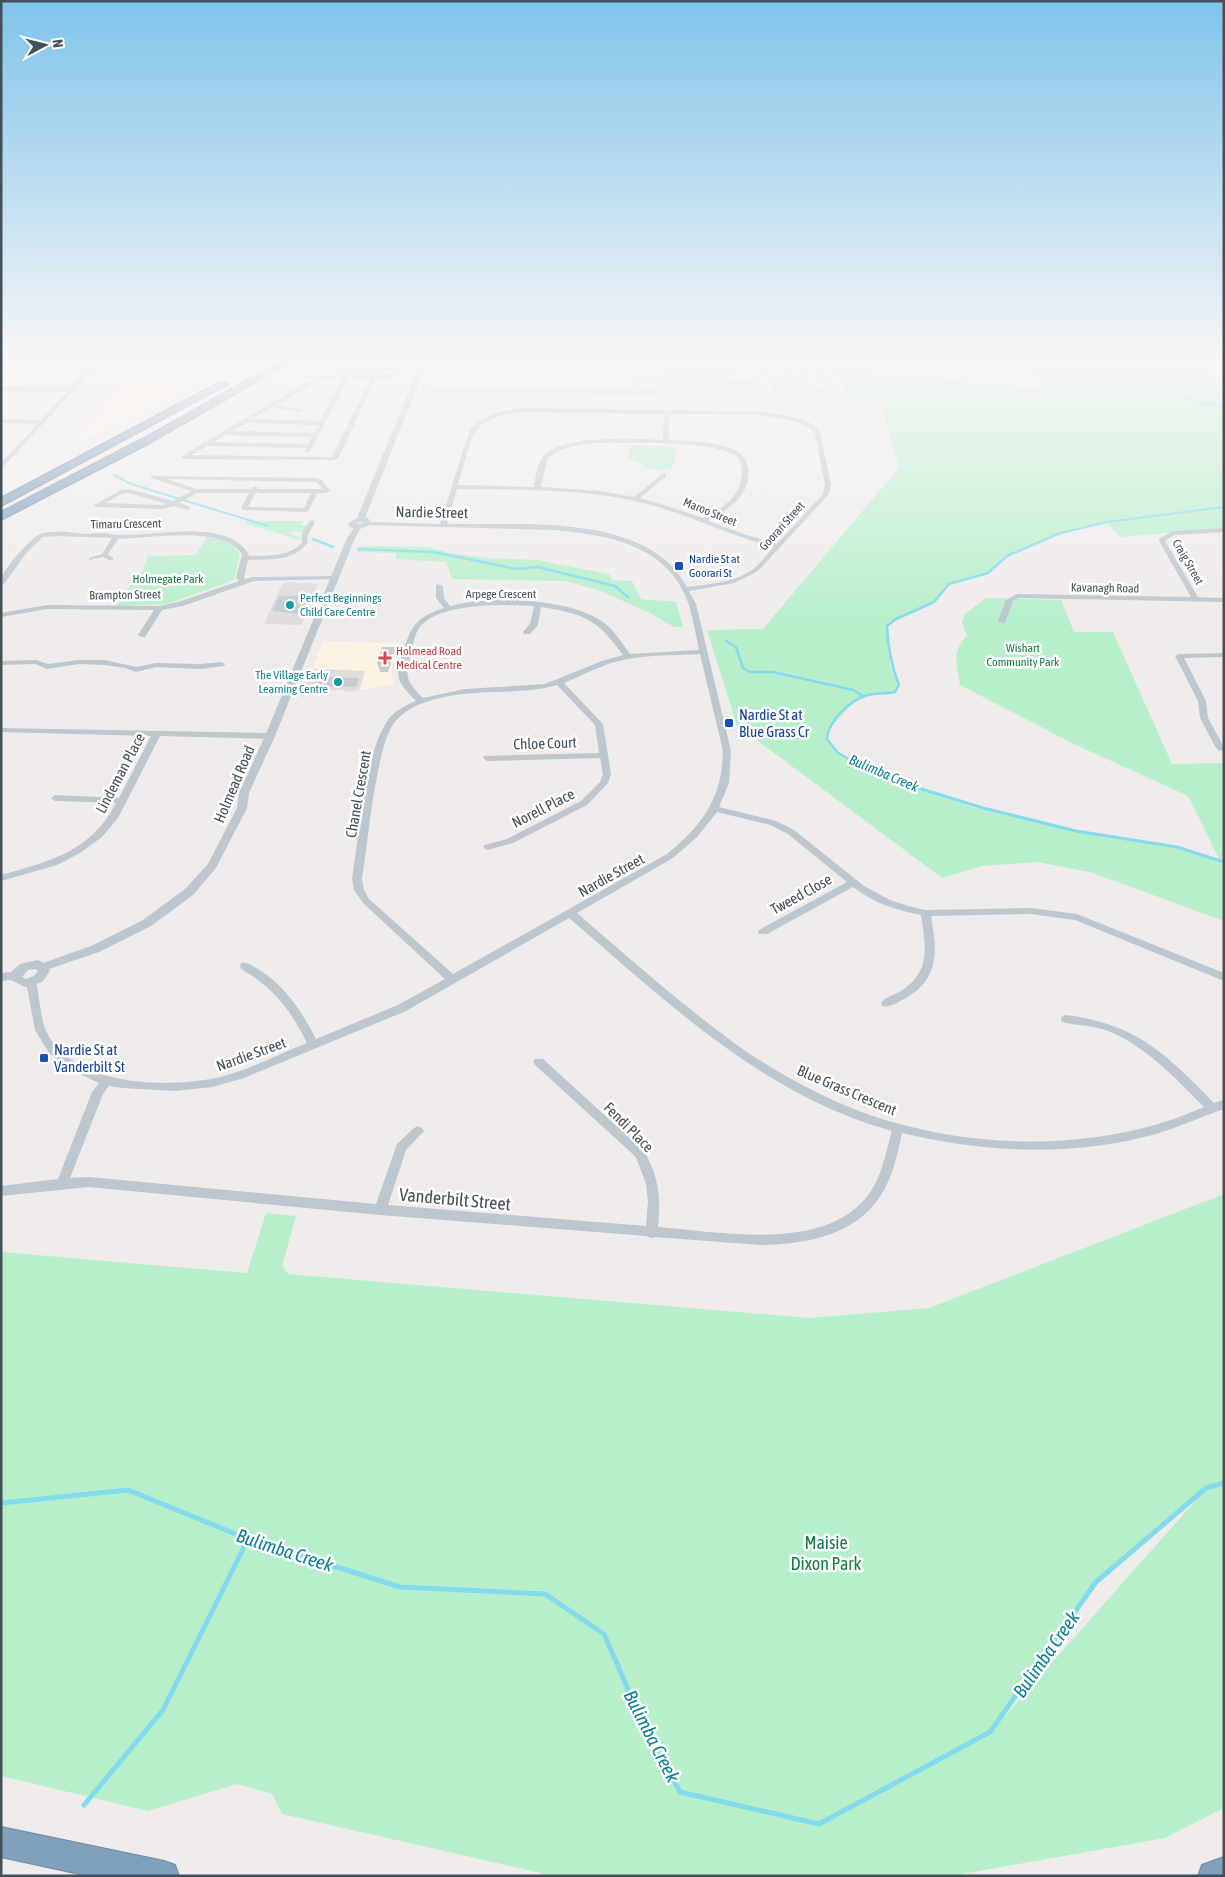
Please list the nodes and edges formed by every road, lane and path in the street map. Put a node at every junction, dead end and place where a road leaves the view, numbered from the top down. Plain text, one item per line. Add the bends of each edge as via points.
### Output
1 (310, 446) edge
2 (20, 447) edge
3 (106, 447) edge
4 (137, 447) edge
5 (199, 447) edge
6 (341, 447) edge
7 (391, 447) edge
8 (467, 447) edge
9 (569, 447) edge
10 (715, 447) edge
11 (821, 447) edge
12 (303, 460) junction
13 (1, 468) edge
14 (11, 469) dead end
15 (664, 475) dead end
16 (196, 477) junction
17 (229, 478) junction
18 (261, 479) junction
19 (292, 480) junction
20 (455, 487) junction
21 (537, 489) junction
22 (192, 490) junction
23 (221, 491) junction
24 (253, 492) junction
25 (314, 492) junction
26 (635, 499) junction
27 (178, 501) junction
28 (279, 501) junction
29 (1, 503) edge
30 (188, 508) dead end
31 (1, 517) edge
32 (703, 521) junction
33 (312, 522) dead end
34 (362, 524) junction
35 (443, 526) junction
36 (1224, 530) edge
37 (116, 538) junction
38 (778, 546) junction
39 (104, 554) junction
40 (91, 558) dead end
41 (246, 558) junction
42 (111, 559) dead end
43 (244, 578) junction
44 (334, 578) junction
45 (1, 582) edge
46 (439, 586) dead end
47 (687, 589) junction
48 (1196, 600) junction
49 (1224, 600) edge
50 (538, 605) junction
51 (448, 607) junction
52 (159, 608) junction
53 (3, 612) edge
54 (1002, 621) dead end
55 (527, 632) dead end
56 (142, 635) dead end
57 (704, 652) junction
58 (1224, 655) edge
59 (628, 657) junction
60 (1, 663) edge
61 (221, 664) dead end
62 (558, 682) junction
63 (422, 702) junction
64 (1, 730) edge
65 (157, 733) junction
66 (270, 736) junction
67 (1220, 748) dead end
68 (604, 755) junction
69 (487, 758) dead end
70 (55, 798) dead end
71 (122, 801) junction
72 (716, 809) junction
73 (488, 847) dead end
74 (1, 878) edge
75 (854, 882) junction
76 (570, 913) junction
77 (926, 913) junction
78 (763, 932) dead end
79 (245, 966) dead end
80 (43, 967) junction
81 (16, 976) junction
82 (1, 977) edge
83 (1224, 977) edge
84 (452, 979) junction
85 (31, 982) junction
86 (886, 1003) dead end
87 (1066, 1019) dead end
88 (314, 1045) junction
89 (539, 1062) dead end
90 (106, 1081) junction
91 (1224, 1104) edge
92 (1212, 1108) junction
93 (898, 1128) junction
94 (418, 1131) dead end
95 (62, 1184) junction
96 (1, 1191) edge
97 (380, 1210) junction
98 (652, 1233) junction
99 (1, 1842) edge
100 (1224, 1872) edge
101 (164, 1876) edge
102 (1213, 1876) edge

1 - 12 street
2 - 13 street
3 - 29 highway
4 - 31 highway
5 - 12 street via 184,457
6 - 12 street via 336,457
7 - 34 street, Holmead Road
8 - 20 street, Goorari Street
9 - 21 street via 552,452 542,463
10 - 32 street via 736,453 742,459 745,484 721,511
11 - 38 street, Goorari Street via 828,485 826,494
13 - 14 street
15 - 26 street
16 - 17 street
16 - 22 street
16 - 22 street via 152,477
17 - 18 street
17 - 23 street
18 - 19 street
18 - 24 street
19 - 25 street via 321,482 327,491
19 - 28 street
20 - 21 street, Maroo Street
20 - 35 street, Goorari Street
21 - 26 street, Maroo Street
22 - 23 street
22 - 27 street
23 - 24 street
24 - 28 street
24 - 28 street via 245,510
25 - 28 street
25 - 28 street via 306,510
26 - 32 street, Maroo Street
27 - 27 street via 162,507 97,505 123,491
27 - 30 street
32 - 38 street, Maroo Street via 740,536
33 - 41 street via 298,551 286,556
34 - 35 street, Nardie Street
34 - 44 street, Holmead Road via 351,538
35 - 47 street, Nardie Street via 560,528 605,534 656,554 678,574
36 - 48 street, Craig Street via 1173,533 1163,538 1162,542
37 - 39 street
37 - 41 street, Timaru Crescent via 138,535 225,538 241,546
37 - 45 street, Timaru Crescent via 62,534 39,537
38 - 47 street, Goorari Street via 748,576
39 - 40 street
39 - 42 street
41 - 43 street
43 - 44 street, Brampton Street
43 - 52 street, Brampton Street via 190,600
44 - 66 street, Holmead Road
46 - 51 street via 440,598
47 - 57 street, Nardie Street
48 - 49 street, Kavanagh Road
48 - 54 street, Kavanagh Road via 1017,596 1010,600
50 - 51 street, Arpege Crescent via 483,603
50 - 55 street via 534,625
50 - 59 street, Arpege Crescent via 583,613 597,621
51 - 63 street, Arpege Crescent via 432,614 414,630 401,672 404,683
52 - 53 street, Brampton Street via 48,607
52 - 56 street
57 - 59 street, Chanel Crescent
57 - 72 street, Nardie Street via 727,752 727,776
58 - 67 street via 1178,656 1197,690 1204,718
59 - 62 street, Chanel Crescent via 612,660
60 - 61 street via 28,662 38,668 72,662 115,665 125,670
62 - 63 street, Chanel Crescent via 533,687 463,691
62 - 68 street, Norell Place via 599,724
63 - 84 street, Chanel Crescent via 391,721 385,732 376,757 357,879 366,901
64 - 65 street
65 - 66 street
65 - 71 street, Lindeman Place
66 - 80 street, Holmead Road via 220,854 201,879 176,902 135,930 95,949
68 - 69 street, Chloe Court
68 - 73 street, Norell Place via 607,774 604,783 584,803 510,840
70 - 71 street
71 - 74 street, Lindeman Place via 107,826 77,851 43,867
72 - 75 street via 772,823 790,832
72 - 76 street, Nardie Street via 691,839 670,856
75 - 77 street via 887,902
75 - 78 street, Tweed Close
76 - 84 street, Nardie Street
76 - 93 street, Blue Grass Crescent via 692,1017 756,1064 808,1093
77 - 83 street via 1031,911 1077,917
77 - 86 street via 932,947 928,969 911,990
79 - 88 street via 272,983 286,997
80 - 81 street, Holmead Road via 29,964
80 - 85 street via 42,976
81 - 82 street, Holmead Road
81 - 85 street, Holmead Road via 21,982
84 - 88 street, Nardie Street via 402,1008
85 - 90 street, Nardie Street via 36,1017 45,1041 71,1065
87 - 92 street via 1082,1019 1110,1027 1141,1042
88 - 90 street, Nardie Street via 212,1083 176,1087
89 - 98 street, Fendi Place via 640,1154 650,1173 655,1195
90 - 95 street via 98,1092
91 - 92 street, Blue Grass Crescent
92 - 93 street, Blue Grass Crescent via 1150,1131 1068,1144 985,1142
93 - 98 street, Vanderbilt Street via 880,1186 863,1208 844,1223 818,1235 790,1241
94 - 97 street via 401,1147
95 - 96 street, Vanderbilt Street
95 - 97 street, Vanderbilt Street via 90,1182
97 - 98 street, Vanderbilt Street
99 - 101 highway
100 - 102 highway

